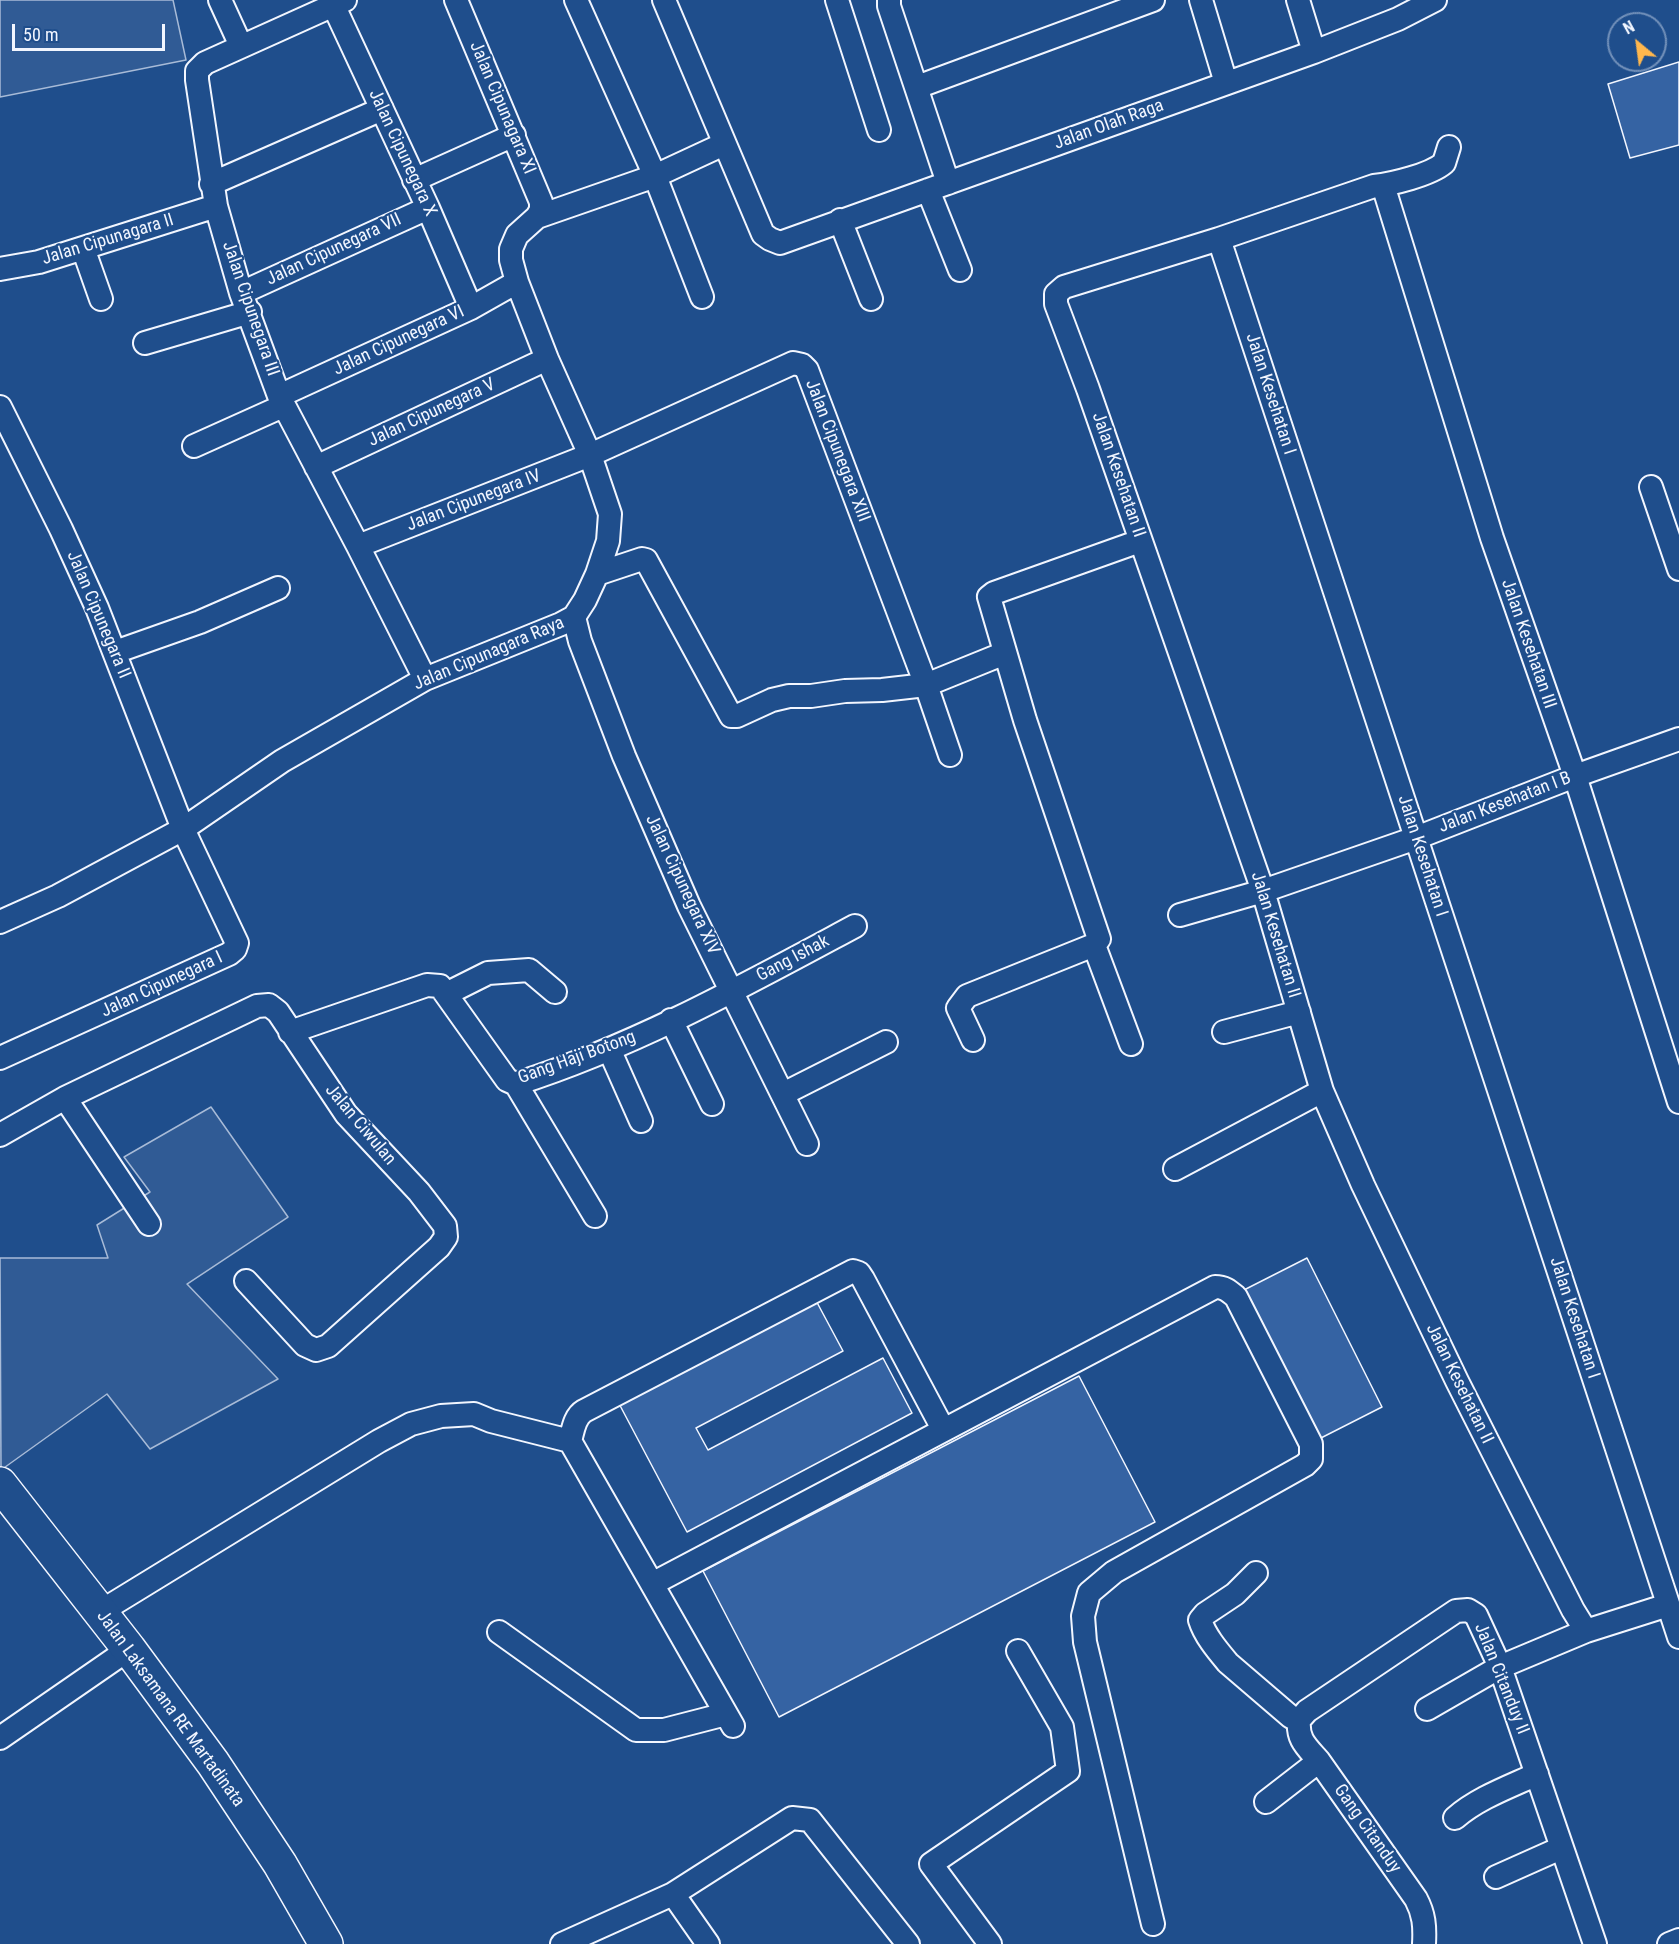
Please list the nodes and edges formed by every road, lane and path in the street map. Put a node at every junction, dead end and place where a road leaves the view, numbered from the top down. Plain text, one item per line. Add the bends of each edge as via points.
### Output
1 (220, 0) edge
2 (456, 0) edge
3 (576, 0) edge
4 (837, 0) edge
5 (889, 0) edge
6 (1153, 0) edge
7 (1201, 0) edge
8 (1298, 0) edge
9 (1435, 0) edge
10 (669, 1) edge
11 (336, 2) edge
12 (1395, 10) edge
13 (241, 46) junction
14 (1314, 52) junction
15 (1226, 83) junction
16 (917, 87) junction
17 (382, 110) junction
18 (879, 130) dead end
19 (514, 135) junction
20 (724, 144) junction
21 (1449, 147) dead end
22 (655, 176) junction
23 (414, 180) junction
24 (211, 184) junction
25 (1383, 185) junction
26 (938, 186) junction
27 (216, 206) junction
28 (428, 208) junction
29 (537, 217) junction
30 (840, 220) junction
31 (1219, 239) junction
32 (83, 248) junction
33 (0, 269) edge
34 (960, 270) dead end
35 (517, 282) junction
36 (702, 297) dead end
37 (101, 299) dead end
38 (871, 299) dead end
39 (246, 302) junction
40 (471, 308) junction
41 (145, 343) dead end
42 (547, 359) junction
43 (281, 401) junction
44 (0, 407) edge
45 (194, 446) dead end
46 (590, 455) junction
47 (316, 467) junction
48 (1651, 487) dead end
49 (1140, 541) junction
50 (358, 546) junction
51 (1679, 569) edge
52 (597, 574) junction
53 (278, 588) dead end
54 (574, 617) junction
55 (116, 652) junction
56 (1005, 653) junction
57 (425, 679) junction
58 (926, 685) junction
59 (1679, 739) edge
60 (950, 755) dead end
61 (1575, 776) junction
62 (183, 829) junction
63 (1416, 838) junction
64 (1263, 891) junction
65 (1180, 915) dead end
66 (0, 922) edge
67 (855, 926) dead end
68 (1094, 945) junction
69 (732, 992) junction
70 (555, 993) dead end
71 (446, 994) junction
72 (1299, 1012) junction
73 (671, 1020) junction
74 (290, 1032) junction
75 (1224, 1032) dead end
76 (973, 1040) dead end
77 (886, 1042) dead end
78 (1131, 1044) dead end
79 (609, 1049) junction
80 (0, 1058) edge
81 (516, 1084) junction
82 (1322, 1090) junction
83 (783, 1094) junction
84 (65, 1098) junction
85 (1679, 1102) edge
86 (712, 1104) dead end
87 (641, 1121) dead end
88 (0, 1135) edge
89 (807, 1144) dead end
90 (1175, 1169) dead end
91 (595, 1216) dead end
92 (149, 1224) dead end
93 (246, 1281) dead end
94 (943, 1429) junction
95 (570, 1441) junction
96 (0, 1484) edge
97 (1256, 1574) dead end
98 (652, 1584) junction
99 (1668, 1605) junction
100 (100, 1612) junction
101 (1586, 1631) junction
102 (499, 1632) dead end
103 (1679, 1637) edge
104 (129, 1649) junction
105 (1018, 1652) dead end
106 (1500, 1667) junction
107 (1427, 1709) dead end
108 (1299, 1720) junction
109 (0, 1738) edge
110 (1319, 1761) junction
111 (1537, 1774) junction
112 (1266, 1802) dead end
113 (1455, 1818) dead end
114 (1561, 1848) junction
115 (1496, 1877) dead end
116 (673, 1894) junction
117 (1153, 1924) dead end
118 (1679, 1940) edge
119 (326, 1944) edge
120 (562, 1944) edge
121 (708, 1944) edge
122 (908, 1944) edge
123 (990, 1944) edge
124 (1424, 1944) edge
125 (1596, 1944) edge
126 (1670, 1944) edge

1 - 13 street
2 - 19 street, Jalan Cipunagara XI
3 - 22 street
4 - 18 street
5 - 16 street
6 - 16 street
7 - 15 street
8 - 14 street
9 - 12 street, Jalan Olah Raga
10 - 20 street
11 - 13 street, Jalan Cipunegara III
11 - 17 street, Jalan Cipunegara X
12 - 14 street, Jalan Olah Raga
13 - 24 street, Jalan Cipunegara III via 205,63 197,71
14 - 15 street, Jalan Olah Raga
15 - 26 street, Jalan Olah Raga
16 - 26 street
17 - 23 street, Jalan Cipunegara X
17 - 24 street
19 - 23 street
19 - 29 street, Jalan Cipunagara XI via 541,202
20 - 22 street, Jalan Cipunagara Raya
20 - 30 street, Jalan Olah Raga via 763,234 770,240 780,243
21 - 25 street via 1441,166
22 - 29 street, Jalan Cipunagara Raya
22 - 36 street
23 - 28 street, Jalan Cipunegara X
24 - 27 street, Jalan Cipunegara III
25 - 31 street
25 - 61 street, Jalan Kesehatan III via 1492,538
26 - 30 street, Jalan Olah Raga
26 - 34 street
27 - 32 street, Jalan Cipunagara II
27 - 39 street, Jalan Cipunegara III
28 - 39 street, Jalan Cipunegara VII
28 - 40 street, Jalan Cipunegara X
29 - 35 street, Jalan Cipunagara Raya via 516,236 511,249
30 - 38 street
31 - 49 street, Jalan Kesehatan II via 1064,287 1056,294
31 - 63 street, Jalan Kesehatan I
32 - 33 street, Jalan Cipunagara II
32 - 37 street
35 - 40 street, Jalan Cipunegara VI
35 - 42 street, Jalan Cipunagara Raya
39 - 41 street, Jalan Cipunegara VII
39 - 43 street, Jalan Cipunegara III
40 - 43 street, Jalan Cipunegara VI
42 - 46 street, Jalan Cipunagara Raya
42 - 47 street, Jalan Cipunegara V
43 - 45 street, Jalan Cipunegara VI
43 - 47 street, Jalan Cipunegara III
44 - 55 street, Jalan Cipunegara II
46 - 50 street, Jalan Cipunegara IV
46 - 52 street, Jalan Cipunagara Raya via 610,514 608,541
46 - 58 street, Jalan Cipunegara XIII via 793,363 802,365
47 - 50 street, Jalan Cipunegara III
48 - 51 street
49 - 56 street via 989,597
49 - 64 street, Jalan Kesehatan II
50 - 57 street, Jalan Cipunegara III
52 - 54 street, Jalan Cipunagara Raya
52 - 58 street via 646,560 731,716 789,696
53 - 55 street
54 - 57 street, Jalan Cipunagara Raya
54 - 69 street, Jalan Cipunegara XIV via 624,756 689,906
55 - 62 street, Jalan Cipunegara II
56 - 58 street
56 - 68 street via 1099,939
57 - 62 street, Jalan Cipunagara Raya via 282,761
58 - 60 street, Jalan Cipunegara XIII
59 - 61 street, Jalan Kesehatan I B
61 - 63 street, Jalan Kesehatan I B
61 - 85 street, Jalan Kesehatan III
62 - 66 street, Jalan Cipunagara Raya via 58,896
62 - 80 street, Jalan Cipunegara I via 237,942 235,949
63 - 64 street, Jalan Kesehatan I B
63 - 99 street, Jalan Kesehatan I
64 - 65 street, Jalan Kesehatan I B
64 - 72 street, Jalan Kesehatan II
67 - 69 street, Gang Ishak
68 - 76 street via 967,996 958,1008
68 - 78 street
69 - 73 street, Gang Haji Botong
69 - 83 street, Jalan Cipunegara XIV
70 - 71 street via 529,970 488,973
71 - 74 street via 440,986 427,985
71 - 81 street, Gang Haji Botong via 507,1080
72 - 75 street
72 - 82 street, Jalan Kesehatan II
73 - 79 street, Gang Haji Botong
73 - 86 street
74 - 84 street, Jalan Ciwulan via 278,1012 269,1005 257,1006
74 - 93 street, Jalan Ciwulan via 346,1114 419,1192 445,1226 446,1237 328,1346 316,1350 305,1345
77 - 83 street
79 - 81 street, Gang Haji Botong
79 - 87 street
81 - 91 street
82 - 90 street
82 - 101 street, Jalan Kesehatan II via 1457,1382
83 - 89 street, Jalan Cipunegara XIV
84 - 88 street, Jalan Ciwulan
84 - 92 street
94 - 95 street via 863,1279 853,1271 584,1411 576,1420
94 - 98 street
94 - 117 street via 1215,1287 1223,1287 1236,1297 1311,1444 1311,1459 1305,1465 1114,1572 1089,1593 1083,1616 1085,1642
95 - 98 street
95 - 100 street via 474,1414 441,1416 411,1424
96 - 100 highway, Jalan Laksamana RE Martadinata
97 - 108 street via 1200,1620 1228,1663
98 - 102 street via 730,1721 636,1730
99 - 101 street
99 - 103 street, Jalan Kesehatan I
100 - 104 highway, Jalan Laksamana RE Martadinata
101 - 106 street
104 - 109 street
104 - 119 highway, Jalan Laksamana RE Martadinata via 213,1763
105 - 123 street via 1062,1727 1068,1771 931,1864
106 - 107 street
106 - 108 street, Jalan Citanduy II via 1476,1615 1468,1610 1456,1611
106 - 111 street, Jalan Citanduy II
108 - 110 street, Gang Citanduy via 1298,1731
110 - 112 street
110 - 124 street, Gang Citanduy via 1416,1899 1424,1919
111 - 113 street via 1477,1802
111 - 114 street, Jalan Citanduy II
114 - 115 street
114 - 125 street, Jalan Citanduy II
116 - 120 street
116 - 121 street
116 - 122 street via 792,1818 810,1820
118 - 126 street

